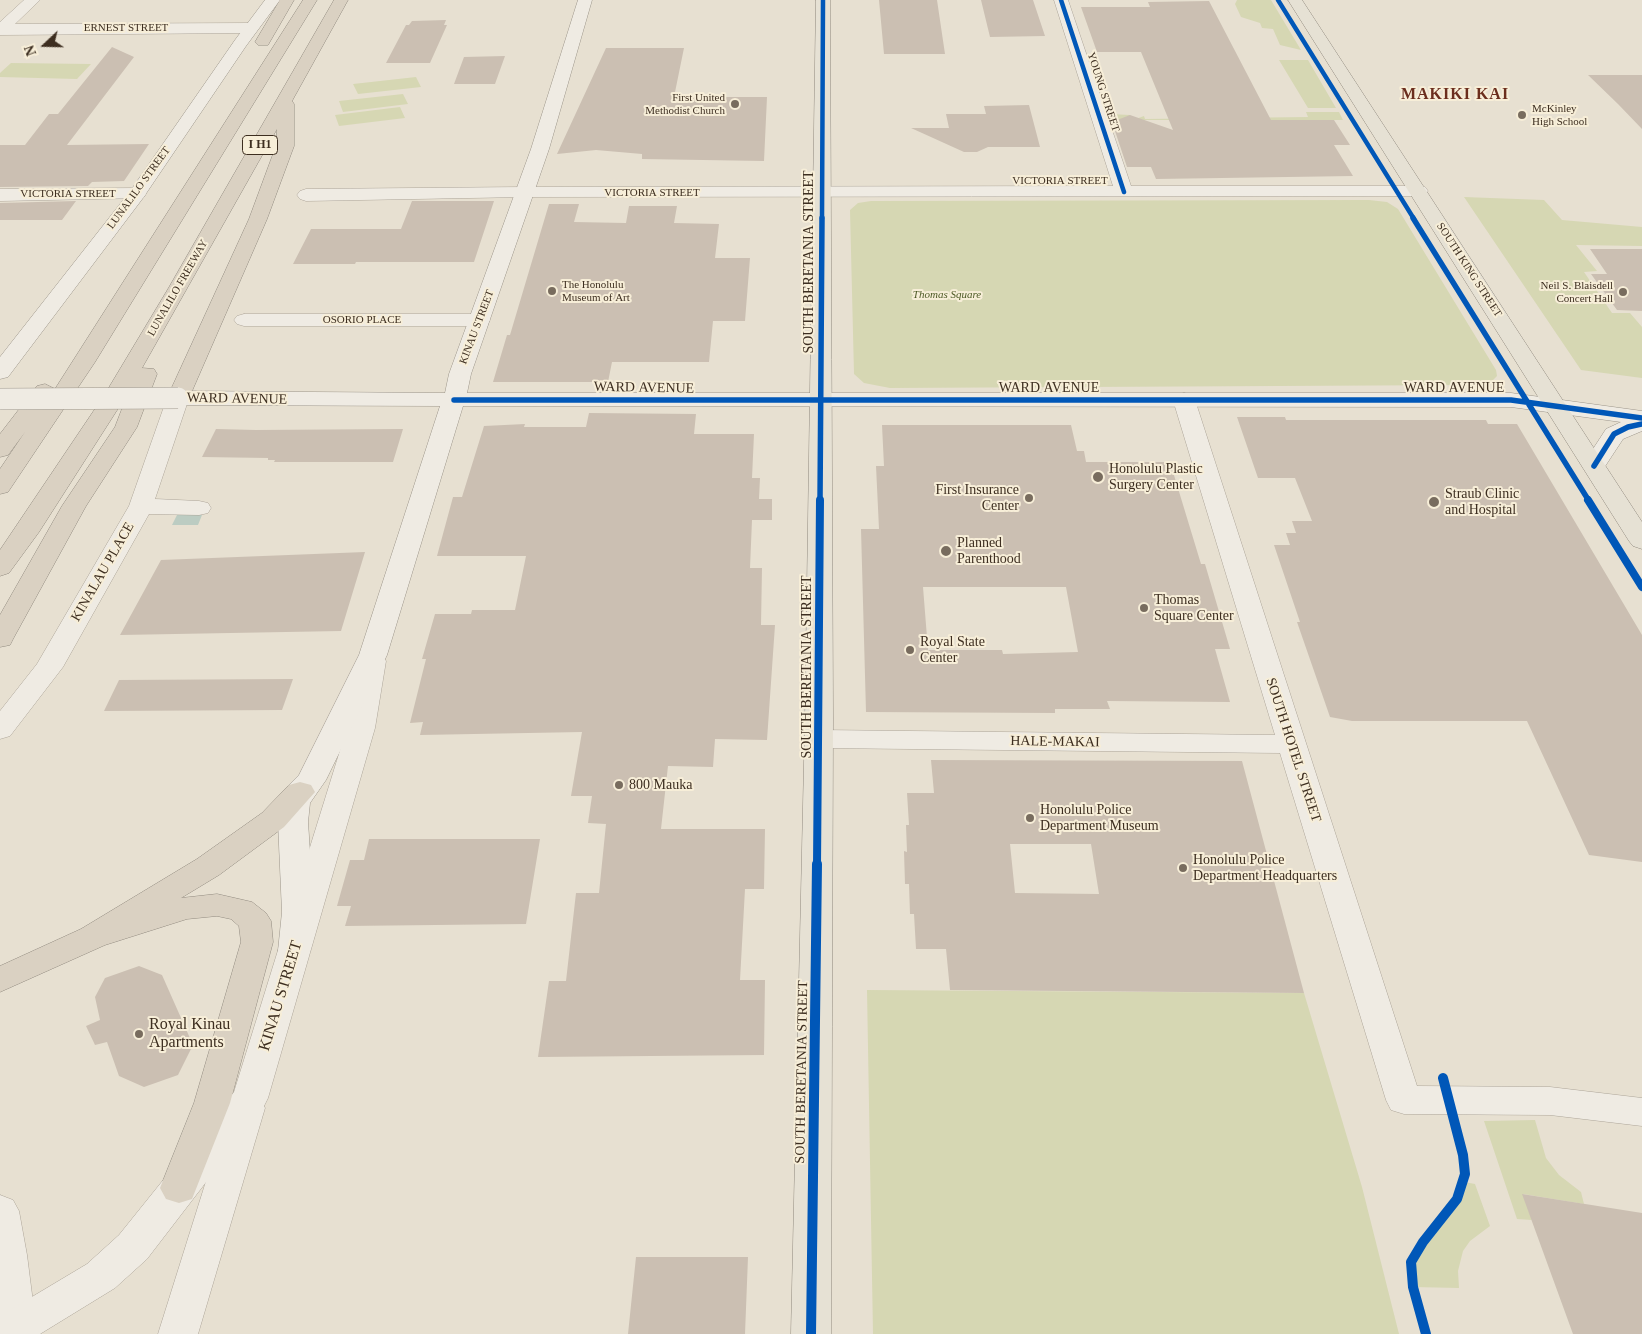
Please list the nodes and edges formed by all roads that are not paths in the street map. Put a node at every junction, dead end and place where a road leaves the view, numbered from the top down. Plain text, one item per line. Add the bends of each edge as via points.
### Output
1 (33, 0) edge
2 (273, 0) edge
3 (287, 0) edge
4 (310, 0) edge
5 (341, 0) edge
6 (585, 0) edge
7 (823, 0) edge
8 (1061, 0) edge
9 (1296, 0) edge
10 (251, 28) junction
11 (1, 29) edge
12 (287, 99) junction
13 (524, 192) junction
14 (822, 192) junction
15 (1124, 192) junction
16 (1419, 192) junction
17 (137, 194) junction
18 (0, 195) edge
19 (189, 195) junction
20 (306, 195) dead end
21 (160, 241) junction
22 (178, 289) junction
23 (244, 320) dead end
24 (480, 320) junction
25 (0, 372) edge
26 (178, 398) junction
27 (0, 399) edge
28 (454, 400) junction
29 (1184, 400) junction
30 (820, 401) junction
31 (1556, 406) junction
32 (1642, 418) edge
33 (1642, 424) edge
34 (0, 450) edge
35 (1594, 466) junction
36 (0, 487) edge
37 (140, 506) junction
38 (199, 508) dead end
39 (1642, 541) edge
40 (0, 568) edge
41 (0, 639) edge
42 (373, 655) junction
43 (0, 730) edge
44 (819, 739) junction
45 (1292, 744) junction
46 (300, 792) junction
47 (93, 937) junction
48 (294, 951) junction
49 (0, 980) edge
50 (250, 1098) junction
51 (1642, 1112) edge
52 (179, 1188) junction
53 (0, 1212) edge
54 (4, 1254) edge
55 (12, 1333) edge
56 (178, 1334) edge
57 (811, 1334) edge

1 - 11 street
2 - 10 street, LUNALILO STREET
3 - 19 highway via 264,40
4 - 19 highway, I H1
5 - 12 highway, LUNALILO FREEWAY / I H1
6 - 13 street, KINAU STREET
7 - 14 main road, SOUTH BERETANIA STREET
8 - 15 street, YOUNG STREET
9 - 16 main road, SOUTH KING STREET
10 - 11 street, ERNEST STREET
10 - 17 street, LUNALILO STREET
12 - 22 highway, LUNALILO FREEWAY / I H1
12 - 26 highway via 285,146 258,218
13 - 14 street, VICTORIA STREET
13 - 20 street, VICTORIA STREET
13 - 24 street, KINAU STREET
14 - 15 street, VICTORIA STREET
14 - 30 main road, SOUTH BERETANIA STREET
15 - 16 street, VICTORIA STREET
16 - 31 main road, SOUTH KING STREET
17 - 18 street, VICTORIA STREET
17 - 25 street, LUNALILO STREET
19 - 21 highway, I H1
21 - 34 highway
21 - 36 highway, I H1
22 - 40 highway, LUNALILO FREEWAY / I H1 via 116,394
22 - 41 highway via 126,427 74,506
23 - 24 street, OSORIO PLACE
24 - 28 street, KINAU STREET
26 - 27 street, WARD AVENUE, bridge
26 - 28 street, WARD AVENUE
26 - 37 street, KINALAU PLACE
28 - 30 street, WARD AVENUE
28 - 42 street, KINAU STREET
29 - 30 street, WARD AVENUE
29 - 31 street, WARD AVENUE via 1511,400
29 - 45 street, SOUTH HOTEL STREET
30 - 44 main road, SOUTH BERETANIA STREET
31 - 32 street, WARD AVENUE
31 - 35 main road, SOUTH KING STREET
33 - 35 street via 1614,434
35 - 39 main road, SOUTH KING STREET
37 - 38 street
37 - 43 street, KINALAU PLACE via 49,667
42 - 46 street, KINAU STREET via 311,780
42 - 48 street, KINAU STREET via 361,728
44 - 45 street, HALE-MAKAI
44 - 57 main road, SOUTH BERETANIA STREET
45 - 51 street, SOUTH HOTEL STREET via 1404,1100 1550,1101
46 - 47 highway via 273,820 215,862
46 - 48 street via 294,813 298,912
47 - 49 highway
47 - 52 highway via 186,908 225,907 240,910 255,921 257,942 212,1103
48 - 50 street, KINAU STREET
50 - 52 street
50 - 56 street, KINAU STREET
52 - 55 street via 133,1247 101,1276
53 - 54 street
54 - 55 street

